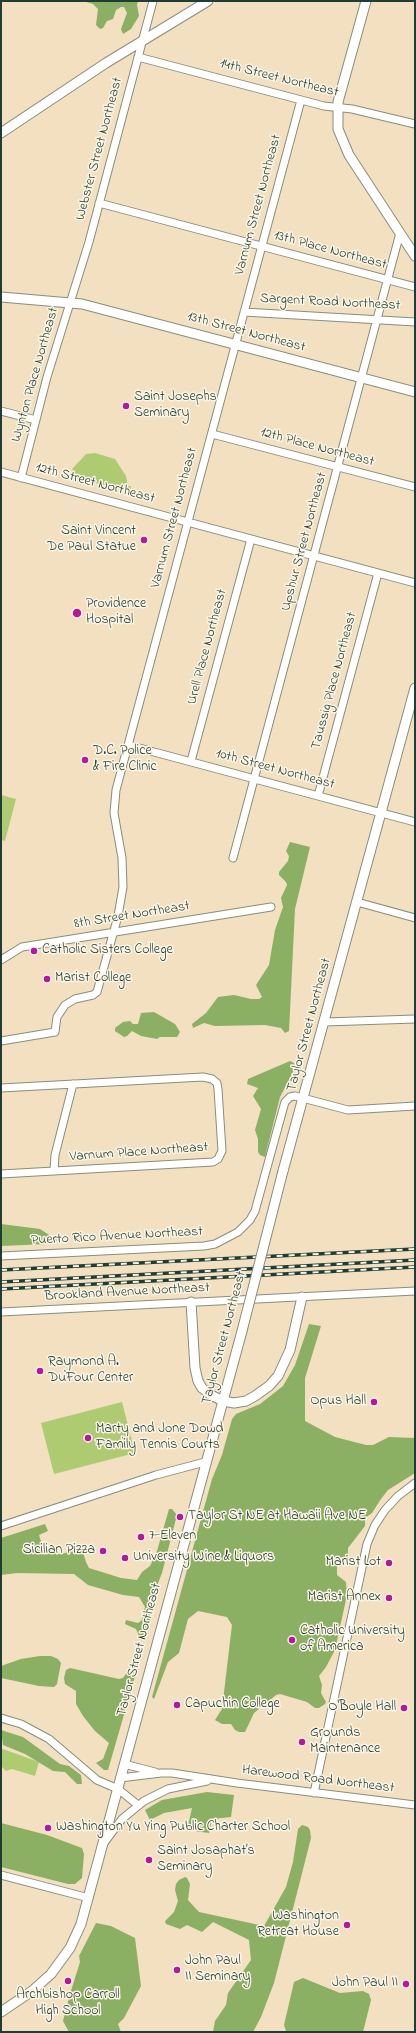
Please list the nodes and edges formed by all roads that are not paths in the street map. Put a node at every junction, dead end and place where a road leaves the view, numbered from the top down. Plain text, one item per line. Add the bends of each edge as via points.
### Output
1 (153, 1) edge
2 (208, 1) edge
3 (366, 1) edge
4 (142, 41) junction
5 (138, 57) junction
6 (301, 100) junction
7 (337, 107) junction
8 (415, 124) edge
9 (1, 133) edge
10 (99, 203) junction
11 (400, 233) junction
12 (262, 246) junction
13 (415, 256) edge
14 (388, 280) junction
15 (415, 287) edge
16 (1, 297) edge
17 (70, 302) junction
18 (244, 312) junction
19 (378, 320) junction
20 (415, 322) edge
21 (236, 344) junction
22 (362, 378) junction
23 (415, 392) edge
24 (1, 411) edge
25 (36, 420) junction
26 (212, 434) junction
27 (338, 467) junction
28 (1, 472) edge
29 (21, 478) junction
30 (415, 487) edge
31 (188, 522) junction
32 (250, 539) junction
33 (314, 556) junction
34 (378, 573) junction
35 (415, 583) edge
36 (415, 688) edge
37 (128, 745) junction
38 (191, 761) junction
39 (254, 778) junction
40 (318, 796) junction
41 (381, 812) junction
42 (415, 822) edge
43 (233, 858) dead end
44 (357, 902) junction
45 (271, 907) dead end
46 (415, 918) edge
47 (114, 932) junction
48 (1, 960) edge
49 (415, 1019) edge
50 (325, 1022) junction
51 (1, 1041) edge
52 (73, 1084) junction
53 (1, 1088) edge
54 (304, 1098) junction
55 (415, 1106) edge
56 (54, 1171) junction
57 (1, 1174) edge
58 (1, 1256) edge
59 (415, 1291) edge
60 (302, 1297) junction
61 (191, 1302) junction
62 (1, 1312) edge
63 (223, 1401) junction
64 (205, 1462) junction
65 (415, 1483) edge
66 (1, 1526) edge
67 (1, 1718) edge
68 (124, 1764) junction
69 (161, 1773) junction
70 (120, 1778) junction
71 (217, 1780) junction
72 (118, 1789) junction
73 (314, 1793) junction
74 (138, 1805) junction
75 (415, 1805) edge
76 (103, 1845) junction
77 (1, 1875) edge
78 (89, 1898) junction
79 (1, 2012) edge

1 - 4 street, Webster Street Northeast
2 - 4 main road
3 - 7 main road
4 - 5 street, Webster Street Northeast
4 - 9 main road
5 - 6 street, 14th Street Northeast
5 - 10 street, Webster Street Northeast
6 - 7 street, 14th Street Northeast
6 - 12 street, Varnum Street Northeast
7 - 8 street, 14th Street Northeast
7 - 11 main road via 338,129 343,144
10 - 12 street, 13th Place Northeast
10 - 17 street, Webster Street Northeast
11 - 13 main road
11 - 14 street, Upshur Street Northeast
12 - 14 street, 13th Place Northeast
12 - 18 street, Varnum Street Northeast
14 - 15 street, 13th Place Northeast
14 - 19 street, Upshur Street Northeast
16 - 17 main road
17 - 21 main road, 13th Street Northeast
17 - 25 street, Wynton Place Northeast
18 - 19 street, Sargent Road Northeast
18 - 21 street, Varnum Street Northeast
19 - 20 street, Sargent Road Northeast
19 - 22 street, Upshur Street Northeast
21 - 22 main road, 13th Street Northeast
21 - 26 street, Varnum Street Northeast
22 - 23 main road, 13th Street Northeast
22 - 27 street, Upshur Street Northeast
24 - 25 street
25 - 29 street, Wynton Place Northeast
26 - 27 street, 12th Place Northeast
26 - 31 street, Varnum Street Northeast
27 - 30 street, 12th Place Northeast
27 - 33 street, Upshur Street Northeast
28 - 29 street, 12th Street Northeast
29 - 31 street, 12th Street Northeast
31 - 32 street, 12th Street Northeast
31 - 37 street, Varnum Street Northeast
32 - 33 street, 12th Street Northeast
32 - 38 street, Urell Place Northeast
33 - 34 street, 12th Street Northeast
33 - 39 street, Upshur Street Northeast
34 - 35 street, 12th Street Northeast
34 - 40 street, Taussig Place Northeast
36 - 41 main road, Taylor Street Northeast
37 - 38 street, 10th Street Northeast
37 - 47 street, Varnum Street Northeast via 115,797 115,817 123,876 121,902
38 - 39 street, 10th Street Northeast
39 - 40 street, 10th Street Northeast
39 - 43 street, Upshur Street Northeast
40 - 41 street, 10th Street Northeast
41 - 42 street, 10th Street Northeast
41 - 44 main road, Taylor Street Northeast
44 - 46 street
44 - 50 main road, Taylor Street Northeast
45 - 47 street, 8th Street Northeast
47 - 48 street, 8th Street Northeast via 22,947
47 - 51 street, Varnum Street Northeast via 95,994 75,999 65,1005 58,1017 55,1032
49 - 50 street
50 - 54 main road, Taylor Street Northeast
52 - 53 street
52 - 56 street via 55,1155
52 - 56 street, Varnum Place Northeast via 203,1077 212,1079 217,1083 218,1089 222,1151 213,1162
54 - 55 street via 348,1110
54 - 58 street, Puerto Rico Avenue Northeast via 290,1097 286,1102 255,1211 247,1224 229,1237 204,1246
54 - 63 main road, Taylor Street Northeast, bridge
56 - 57 street
59 - 60 street, Brookland Avenue Northeast
60 - 61 street, Brookland Avenue Northeast
60 - 63 main road via 290,1350 278,1376 264,1390 246,1401
61 - 62 street, Brookland Avenue Northeast
61 - 63 main road via 197,1377 202,1388
63 - 64 main road, Taylor Street Northeast
64 - 66 street
64 - 68 main road, Taylor Street Northeast
65 - 73 street via 385,1510 367,1544
67 - 72 street via 21,1724 49,1739 97,1780
68 - 69 street
68 - 70 main road, Taylor Street Northeast
69 - 70 street, Harewood Road Northeast
69 - 71 street, Harewood Road Northeast
70 - 72 main road, Taylor Street Northeast
71 - 73 street, Harewood Road Northeast
71 - 74 street, Harewood Road Northeast via 168,1789
72 - 74 street
72 - 76 main road, Taylor Street Northeast
73 - 75 street, Harewood Road Northeast
74 - 76 street, Harewood Road Northeast via 122,1819
76 - 78 main road, Taylor Street Northeast
77 - 78 street
78 - 79 main road, Taylor Street Northeast via 78,1932 60,1964 42,1983

